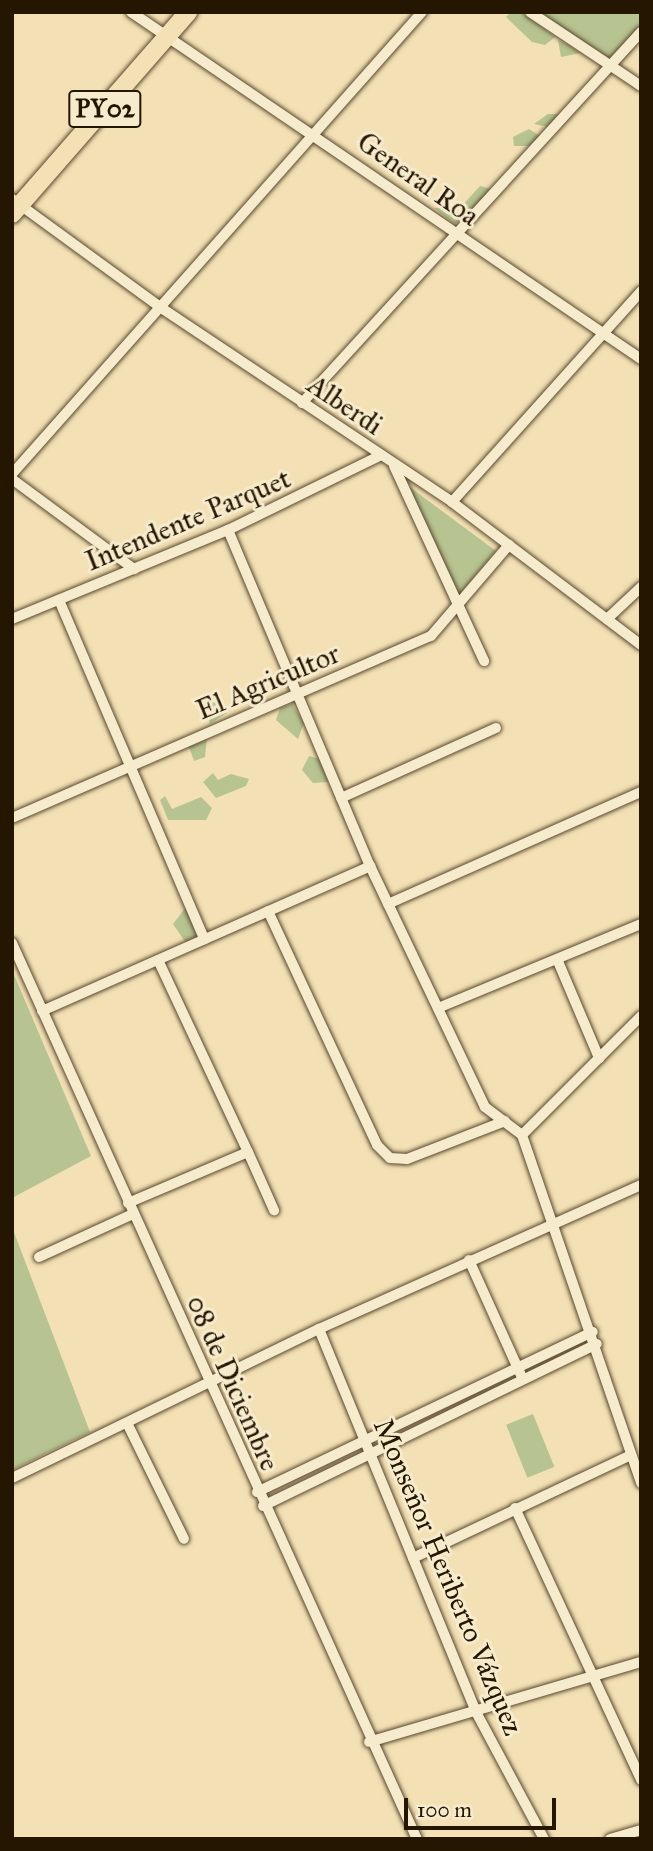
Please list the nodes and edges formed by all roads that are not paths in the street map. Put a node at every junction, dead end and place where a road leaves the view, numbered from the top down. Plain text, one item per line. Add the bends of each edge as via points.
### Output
1 (131, 12) edge
2 (190, 12) edge
3 (422, 12) edge
4 (530, 12) edge
5 (641, 32) edge
6 (169, 38) junction
7 (611, 65) junction
8 (641, 86) edge
9 (312, 133) junction
10 (15, 206) edge
11 (457, 235) junction
12 (641, 291) edge
13 (163, 309) junction
14 (601, 335) junction
15 (641, 359) edge
16 (302, 403) junction
17 (379, 456) junction
18 (393, 464) junction
19 (12, 477) edge
20 (452, 502) junction
21 (228, 530) junction
22 (509, 545) junction
23 (134, 569) junction
24 (641, 587) edge
25 (59, 600) junction
26 (458, 610) junction
27 (607, 619) junction
28 (12, 620) edge
29 (641, 645) edge
30 (484, 660) dead end
31 (297, 695) junction
32 (496, 728) dead end
33 (132, 766) junction
34 (641, 792) edge
35 (341, 798) junction
36 (12, 818) edge
37 (370, 866) junction
38 (388, 904) junction
39 (268, 911) junction
40 (641, 924) edge
41 (204, 939) junction
42 (12, 943) edge
43 (557, 959) junction
44 (159, 960) junction
45 (438, 1008) junction
46 (42, 1011) junction
47 (641, 1016) edge
48 (599, 1058) junction
49 (505, 1121) junction
50 (522, 1135) junction
51 (248, 1152) junction
52 (641, 1185) edge
53 (130, 1208) junction
54 (274, 1210) dead end
55 (556, 1221) junction
56 (39, 1256) dead end
57 (469, 1260) junction
58 (319, 1329) junction
59 (593, 1332) junction
60 (597, 1344) junction
61 (520, 1373) junction
62 (208, 1383) junction
63 (127, 1423) junction
64 (368, 1447) junction
65 (629, 1456) junction
66 (12, 1478) edge
67 (641, 1483) edge
68 (257, 1492) junction
69 (263, 1506) junction
70 (515, 1508) junction
71 (184, 1539) dead end
72 (413, 1558) junction
73 (641, 1662) edge
74 (592, 1679) junction
75 (476, 1712) junction
76 (369, 1742) junction
77 (641, 1780) edge
78 (641, 1830) edge
79 (417, 1839) edge
80 (544, 1839) edge
81 (610, 1839) edge

1 - 6 street, General Roa
2 - 6 main road, PY02
3 - 9 street
4 - 7 street
5 - 7 street
6 - 9 street, General Roa
6 - 10 main road, PY02
7 - 8 street
7 - 11 street
9 - 11 street, General Roa
9 - 13 street
10 - 13 street, Alberdi
11 - 14 street, General Roa
11 - 16 street
12 - 14 street
13 - 16 street, Alberdi
13 - 19 street
14 - 15 street, General Roa
14 - 20 street
16 - 17 street, Alberdi
17 - 18 street, Alberdi
17 - 21 street, Intendente Parquet
18 - 20 street, Alberdi
18 - 26 street
19 - 23 street
20 - 22 street, Alberdi
21 - 23 street, Intendente Parquet
21 - 31 street
22 - 26 street, El Agricultor
22 - 27 street, Alberdi
23 - 25 street, Intendente Parquet
24 - 27 street
25 - 28 street, Intendente Parquet
25 - 33 street
26 - 30 street
26 - 31 street, El Agricultor via 431,636
27 - 29 street, Alberdi
31 - 33 street, El Agricultor
31 - 35 street
32 - 35 street
33 - 36 street, El Agricultor
33 - 41 street
34 - 38 street
35 - 37 street
37 - 38 street
37 - 39 street
38 - 45 street
39 - 41 street
39 - 49 street via 377,1145 390,1158 407,1159
40 - 43 street
41 - 44 street
42 - 46 street, 08 de Diciembre
43 - 45 street
43 - 48 street
44 - 46 street
44 - 51 street
45 - 49 street via 485,1107
46 - 53 street, 08 de Diciembre
47 - 48 street
48 - 50 street
49 - 50 street
50 - 55 street
51 - 53 street
51 - 54 street
52 - 55 street
53 - 56 street
53 - 62 street, 08 de Diciembre
55 - 57 street
55 - 59 street
57 - 58 street
57 - 61 street
58 - 62 street
58 - 64 street, Monseñor Heriberto Vázquez
59 - 60 street
59 - 61 street
60 - 61 street
60 - 65 street
61 - 64 street
62 - 63 street
62 - 68 street, 08 de Diciembre
63 - 66 street
63 - 71 street
64 - 68 street
64 - 69 street
64 - 72 street, Monseñor Heriberto Vázquez
65 - 67 street
65 - 70 street
68 - 69 street, 08 de Diciembre
69 - 76 street, 08 de Diciembre
70 - 72 street
70 - 74 street
72 - 75 street, Monseñor Heriberto Vázquez
73 - 74 street
74 - 75 street
74 - 77 street
75 - 76 street
75 - 80 street, Monseñor Heriberto Vázquez
76 - 79 street, 08 de Diciembre
78 - 81 street

